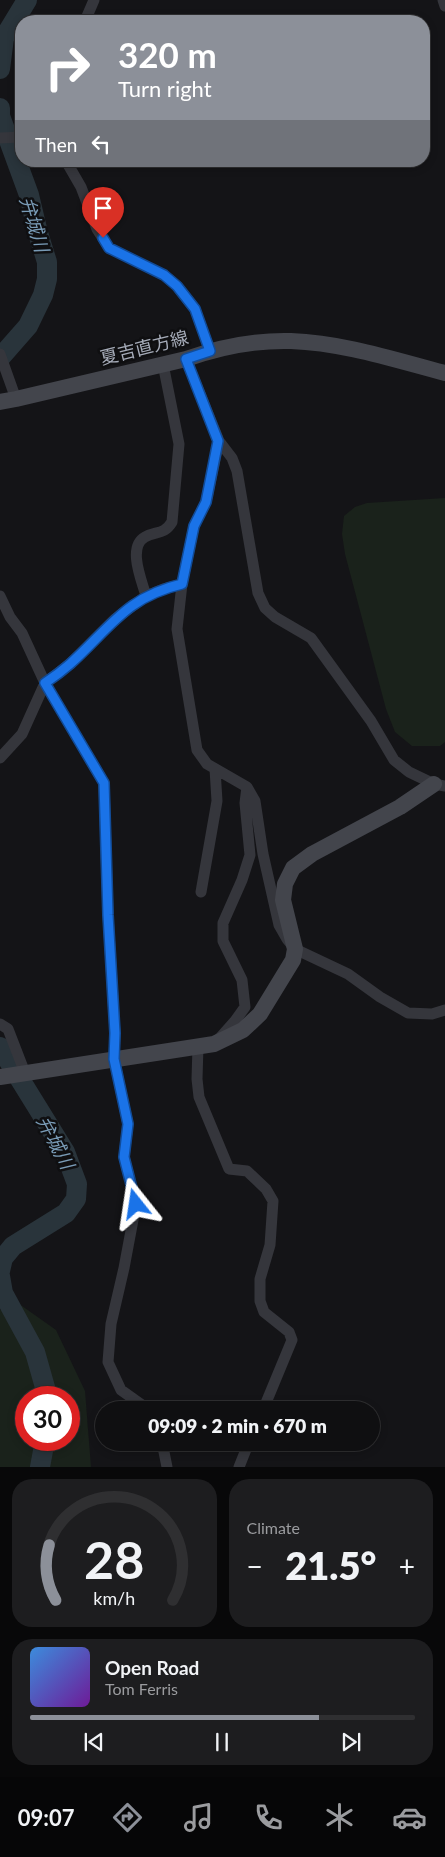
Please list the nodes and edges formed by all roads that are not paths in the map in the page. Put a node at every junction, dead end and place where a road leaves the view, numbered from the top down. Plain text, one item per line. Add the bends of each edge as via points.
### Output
1 (94, 0) edge
2 (443, 0) edge
3 (445, 6) edge
4 (88, 15) edge
5 (15, 137) edge
6 (0, 138) edge
7 (69, 167) edge
8 (210, 351) junction
9 (0, 354) edge
10 (186, 359) junction
11 (163, 364) junction
12 (445, 373) edge
13 (8, 400) edge
14 (218, 441) junction
15 (182, 584) junction
16 (0, 596) edge
17 (146, 596) junction
18 (45, 683) junction
19 (0, 758) edge
20 (215, 768) junction
21 (439, 785) edge
22 (247, 787) junction
23 (201, 892) dead end
24 (295, 949) junction
25 (445, 1010) edge
26 (0, 1024) edge
27 (214, 1044) junction
28 (198, 1046) junction
29 (114, 1059) junction
30 (25, 1073) junction
31 (0, 1077) edge
32 (136, 1401) edge
33 (267, 1401) edge
34 (164, 1451) edge
35 (245, 1451) edge
36 (167, 1467) edge
37 (239, 1467) edge

1 - 4 street
2 - 3 street
5 - 6 street
7 - 8 street via 109,248 164,275 177,286 195,309
8 - 10 street, 夏吉直方線
8 - 12 street, 夏吉直方線 via 255,343 290,341 323,344
9 - 13 street
10 - 11 street, 夏吉直方線
10 - 14 street
11 - 13 street, 夏吉直方線
11 - 17 street via 179,444 172,522 160,533 145,537 135,551
14 - 15 street via 206,502 194,526
14 - 21 street via 232,458 237,471 258,593 265,608 275,618 311,638 371,721 394,760 409,772
15 - 17 street
15 - 20 street via 177,629 197,750 207,764
16 - 18 street via 22,633
17 - 18 street via 114,619 70,664
18 - 19 street via 22,734
18 - 29 street via 104,783
20 - 22 street
20 - 23 street via 218,801
21 - 24 street via 312,854 294,868 285,884 283,900
22 - 24 street via 254,801 279,925
22 - 27 street via 245,803 250,854 224,923 223,941 242,980 245,1007
24 - 25 street via 348,974 408,1013 432,1014
24 - 27 street via 293,960 260,1014 243,1030
26 - 30 street via 8,1030
27 - 28 street
28 - 29 street
28 - 33 street via 199,1097 228,1169 247,1171 266,1189 273,1201 270,1244 260,1279 260,1301 264,1312 289,1332 292,1340
29 - 30 street
29 - 32 street via 128,1124 124,1157 136,1204 111,1324 108,1362 121,1390
30 - 31 street
34 - 36 street
35 - 37 street

